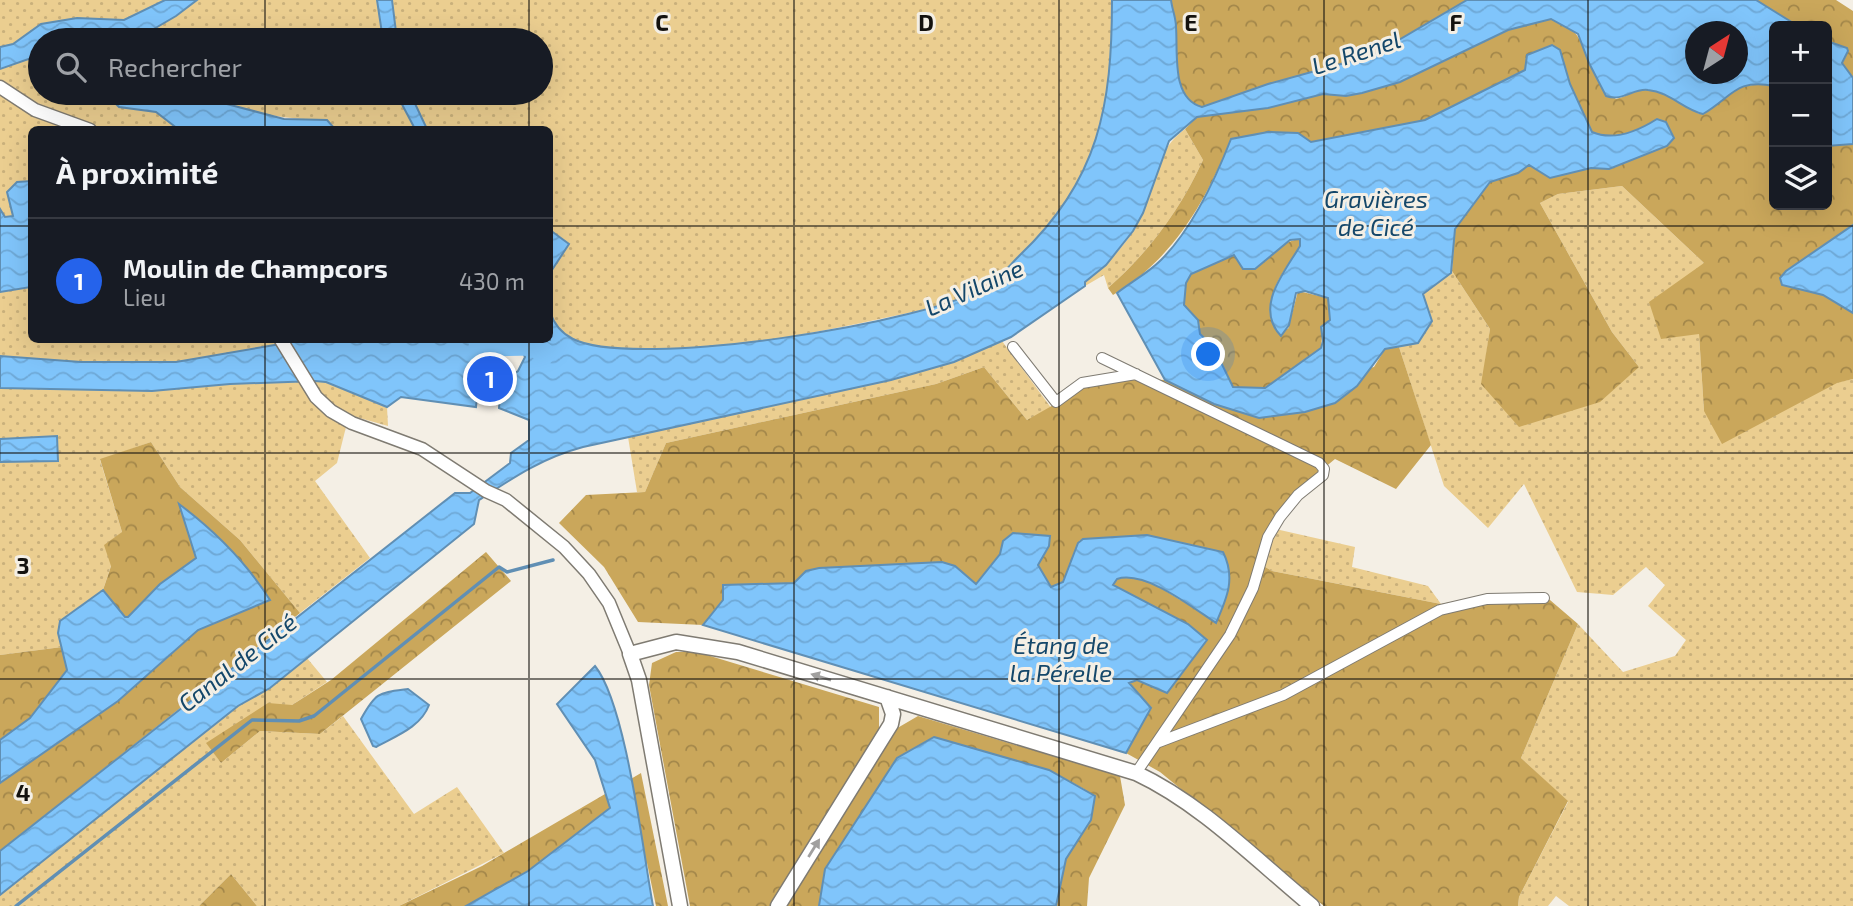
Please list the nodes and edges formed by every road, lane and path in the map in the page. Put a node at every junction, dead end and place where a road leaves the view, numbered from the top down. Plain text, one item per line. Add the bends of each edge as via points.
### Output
1 (0, 88) edge
2 (77, 126) edge
3 (283, 343) edge
4 (1013, 347) dead end
5 (1101, 358) dead end
6 (1136, 374) junction
7 (1544, 598) dead end
8 (630, 654) junction
9 (887, 697) junction
10 (924, 710) junction
11 (891, 724) junction
12 (1158, 742) junction
13 (1136, 773) junction
14 (680, 906) edge
15 (778, 906) edge
16 (1312, 906) edge

1 - 2 street via 23,104
3 - 8 street via 316,397 331,411 405,441 456,470 506,499 556,540 609,603
4 - 6 street via 1056,402 1082,383
5 - 6 street
6 - 12 street via 1324,469 1323,475 1298,495 1268,537 1252,588 1230,635
7 - 12 street via 1486,599 1440,610 1283,695
9 -> 8 main road via 711,646 676,642
8 - 14 main road via 639,680
9 - 10 main road
9 - 11 main road
10 - 11 main road
10 - 13 main road
15 -> 11 main road
12 - 13 street
13 - 16 main road via 1176,794

